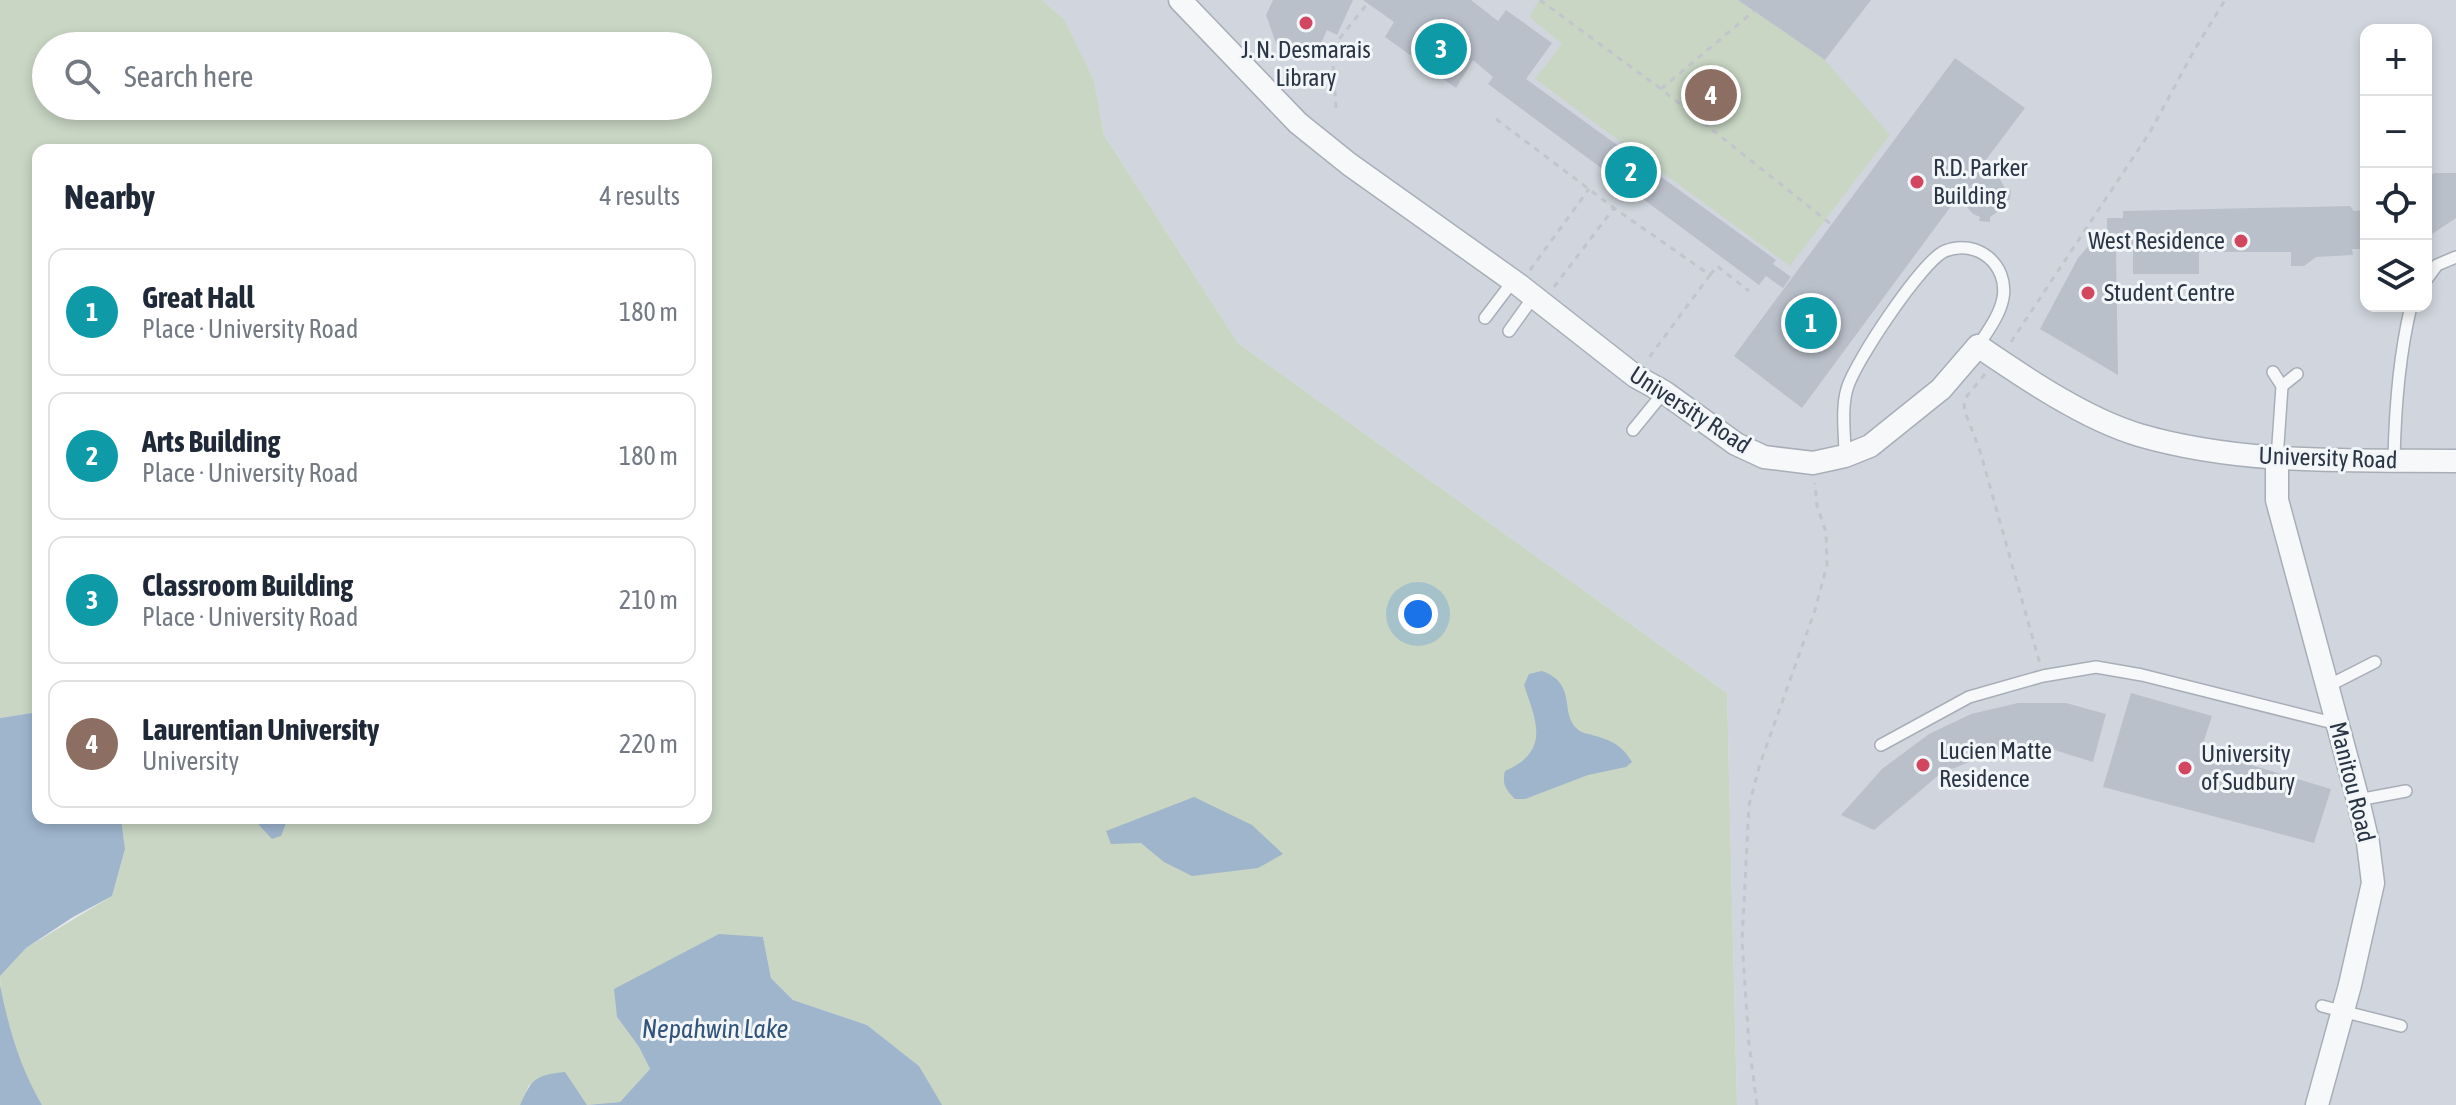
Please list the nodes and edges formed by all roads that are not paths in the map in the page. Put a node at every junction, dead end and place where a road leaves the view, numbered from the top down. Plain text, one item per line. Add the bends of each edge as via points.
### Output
1 (1180, 0) edge
2 (2456, 257) edge
3 (2432, 272) edge
4 (1527, 291) junction
5 (2410, 312) edge
6 (1485, 318) dead end
7 (1509, 331) dead end
8 (1978, 346) junction
9 (2273, 372) dead end
10 (2297, 374) dead end
11 (2282, 386) junction
12 (1664, 392) junction
13 (1633, 430) dead end
14 (1845, 456) junction
15 (2277, 459) junction
16 (2394, 460) junction
17 (2456, 461) edge
18 (2375, 662) dead end
19 (2328, 686) junction
20 (2338, 725) junction
21 (1881, 745) dead end
22 (2406, 791) dead end
23 (2358, 800) junction
24 (2333, 1008) junction
25 (2401, 1026) dead end
26 (2317, 1105) edge

1 - 4 street, University Road via 1298,123
2 - 3 lane
4 - 6 lane
4 - 7 lane
4 - 12 street, University Road via 1635,376
5 - 16 lane
8 - 14 street, University Road via 1941,389 1870,446
8 - 14 lane via 2003,302 2004,288 1992,259 1957,247 1943,252 1922,273 1852,373 1846,393
8 - 15 street, University Road via 2069,404 2136,434
9 - 11 lane
10 - 11 lane
11 - 15 lane
12 - 13 lane
12 - 14 street, University Road via 1736,444 1764,457 1813,463
15 - 16 street, University Road
15 - 19 street, Manitou Road via 2277,500
16 - 17 street, University Road
18 - 19 lane
19 - 20 street, Manitou Road
20 - 21 lane via 2096,667 1969,697
20 - 23 street, Manitou Road
22 - 23 lane
23 - 24 street, Manitou Road via 2373,883
24 - 25 lane
24 - 26 street, Manitou Road

